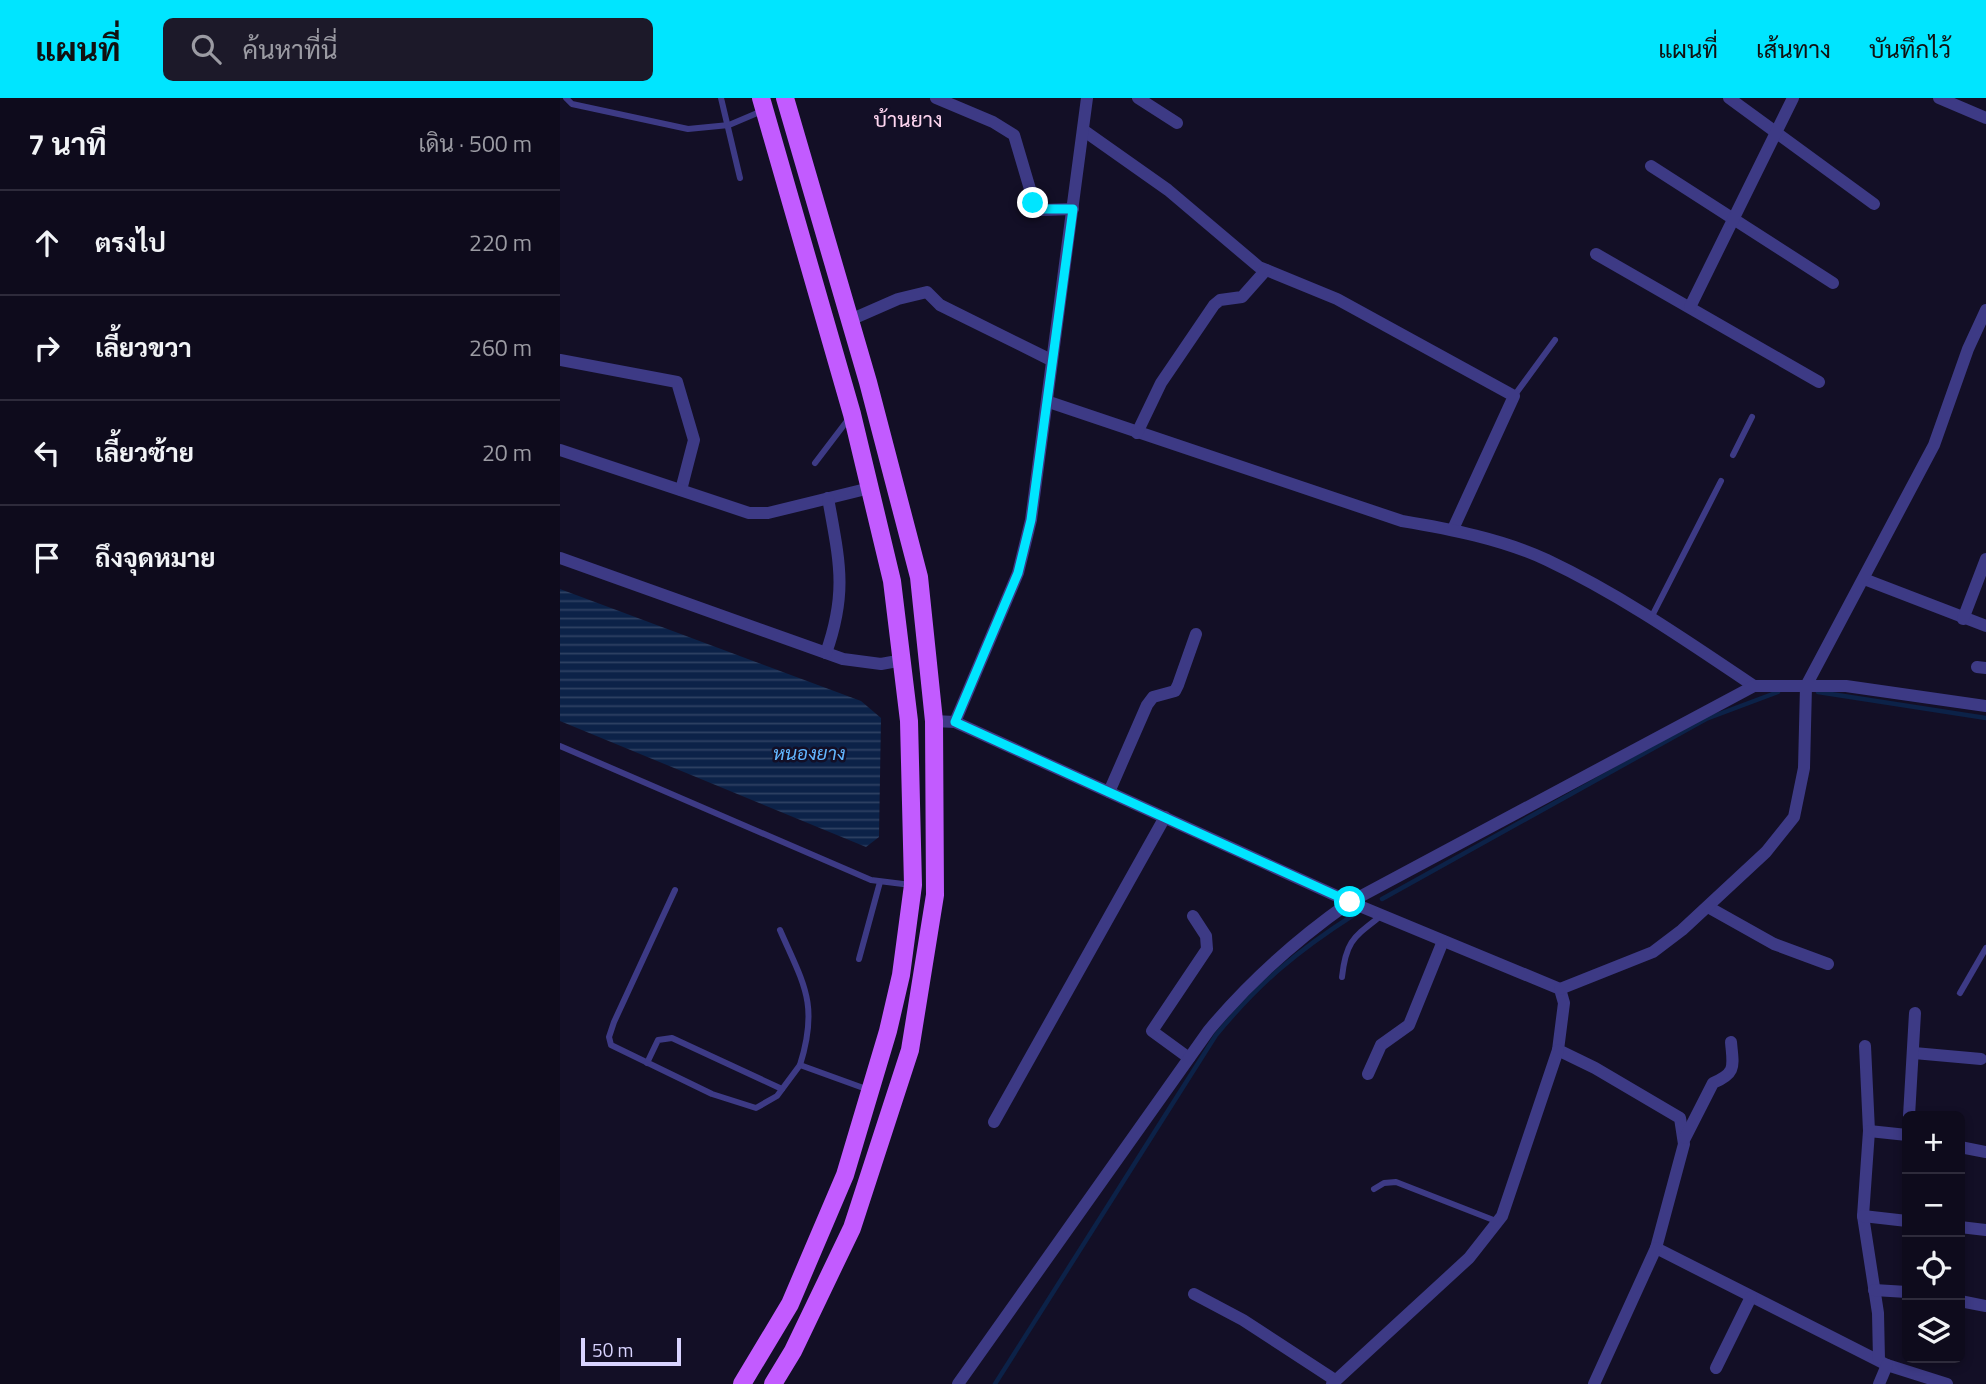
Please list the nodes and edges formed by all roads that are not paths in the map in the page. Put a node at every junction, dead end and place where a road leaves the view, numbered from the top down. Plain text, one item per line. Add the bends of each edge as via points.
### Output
1 (566, 98) edge
2 (721, 98) edge
3 (785, 98) edge
4 (936, 98) edge
5 (1087, 98) edge
6 (1138, 98) edge
7 (1729, 98) edge
8 (1793, 98) edge
9 (1939, 98) edge
10 (762, 104) edge
11 (1986, 118) edge
12 (1177, 122) dead end
13 (729, 125) junction
14 (1083, 130) junction
15 (1777, 132) junction
16 (1651, 166) dead end
17 (740, 178) dead end
18 (1874, 204) dead end
19 (1073, 209) junction
20 (1732, 220) junction
21 (1596, 254) dead end
22 (1266, 270) junction
23 (1833, 283) dead end
24 (1690, 307) junction
25 (1986, 310) edge
26 (850, 320) junction
27 (1555, 340) dead end
28 (560, 360) edge
29 (1051, 360) junction
30 (868, 382) junction
31 (1819, 382) dead end
32 (844, 388) junction
33 (1514, 396) junction
34 (1049, 402) junction
35 (852, 414) junction
36 (1752, 417) dead end
37 (1137, 433) junction
38 (560, 450) edge
39 (1734, 455) dead end
40 (815, 463) dead end
41 (1721, 481) dead end
42 (870, 488) junction
43 (681, 490) junction
44 (828, 498) junction
45 (1453, 529) junction
46 (560, 558) edge
47 (1986, 559) edge
48 (1864, 579) junction
49 (1651, 618) junction
50 (1963, 620) junction
51 (1986, 626) edge
52 (1196, 634) dead end
53 (826, 653) junction
54 (903, 660) junction
55 (1754, 686) junction
56 (1806, 686) junction
57 (1986, 706) edge
58 (934, 721) junction
59 (955, 722) junction
60 (560, 746) edge
61 (1109, 792) junction
62 (1165, 817) junction
63 (880, 882) junction
64 (913, 885) junction
65 (675, 890) dead end
66 (1350, 902) junction
67 (1708, 907) junction
68 (1382, 915) junction
69 (1193, 916) dead end
70 (780, 930) dead end
71 (1443, 941) junction
72 (1986, 948) edge
73 (859, 959) dead end
74 (1828, 964) dead end
75 (1342, 977) dead end
76 (1560, 989) junction
77 (1960, 993) dead end
78 (1915, 1013) dead end
79 (1731, 1042) dead end
80 (1865, 1046) dead end
81 (1558, 1050) junction
82 (1913, 1053) junction
83 (1189, 1058) junction
84 (1981, 1059) dead end
85 (647, 1063) junction
86 (800, 1065) junction
87 (1368, 1074) dead end
88 (782, 1089) junction
89 (870, 1091) junction
90 (1909, 1111) edge
91 (994, 1122) dead end
92 (1870, 1130) junction
93 (1902, 1134) edge
94 (1685, 1138) junction
95 (1965, 1148) edge
96 (1986, 1152) edge
97 (1374, 1189) dead end
98 (1863, 1216) junction
99 (1902, 1220) edge
100 (1498, 1222) junction
101 (1965, 1228) edge
102 (1986, 1230) edge
103 (1657, 1248) junction
104 (1874, 1290) junction
105 (1902, 1292) edge
106 (1194, 1294) dead end
107 (1751, 1297) junction
108 (1965, 1302) edge
109 (1986, 1306) edge
110 (1883, 1362) junction
111 (1716, 1368) dead end
112 (1333, 1382) edge
113 (742, 1384) edge
114 (773, 1384) edge
115 (958, 1384) edge
116 (1594, 1384) edge
117 (1879, 1384) edge
118 (1947, 1384) edge

1 - 13 lane via 572,104 688,129
2 - 13 lane
3 - 26 main road
4 - 19 street via 1014,135 1035,206
5 - 14 street
6 - 12 street
7 - 15 street
8 - 15 street
9 - 11 street
10 - 13 lane
10 - 32 main road
13 - 17 lane
14 - 19 street
14 - 22 street via 1168,190
15 - 18 street
15 - 20 street
16 - 20 street
19 - 29 street
20 - 23 street
20 - 24 street
21 - 24 street
22 - 33 street via 1337,299
22 - 37 street via 1242,297 1214,305 1161,383
24 - 31 street
25 - 48 street via 1934,445
26 - 29 street via 927,292 940,306
26 - 30 main road
27 - 33 lane
28 - 43 street via 677,382 694,440
29 - 34 street
30 - 32 main road
30 - 58 main road via 919,577
32 - 35 main road
33 - 45 street
34 - 37 street
34 - 59 street via 1018,573
35 - 40 lane
35 - 42 main road
36 - 39 lane
37 - 45 street via 1402,521
38 - 43 street
41 - 49 lane
42 - 44 street
42 - 54 main road via 892,581
43 - 44 street via 749,513 768,513
44 - 53 street via 842,587
45 - 49 street via 1545,559
46 - 53 street
47 - 50 street
48 - 50 street
48 - 56 street
49 - 55 street
50 - 51 street
52 - 61 street via 1175,691 1153,697 1147,705
53 - 54 street via 881,664
54 - 64 main road
55 - 56 street
55 - 66 street
56 - 57 street via 1846,686
56 - 67 street via 1804,768 1794,817 1766,852
58 - 59 street
58 - 114 main road via 934,895 910,1050 852,1228
59 - 61 street
60 - 63 lane
61 - 62 street
62 - 66 street
62 - 91 street
63 - 64 lane
63 - 73 lane
64 - 89 main road via 901,975
65 - 85 lane via 609,1037 611,1045
66 - 68 street
66 - 83 street via 1302,936 1243,989
67 - 74 street via 1774,944
67 - 76 street via 1653,952
68 - 71 street
68 - 75 lane via 1351,939
69 - 83 street via 1206,936 1207,949 1152,1031
70 - 86 lane via 810,1006
71 - 76 street
71 - 87 street via 1409,1025 1384,1041
72 - 77 lane
76 - 81 street
78 - 82 street
79 - 94 street via 1731,1072 1713,1083
80 - 92 street
81 - 94 street via 1680,1118
81 - 100 street
82 - 84 street
82 - 90 street
83 - 115 street
85 - 88 lane via 742,1106 766,1105
85 - 88 lane via 658,1040 667,1037
86 - 88 lane
86 - 89 lane
89 - 113 main road via 845,1175 790,1304
92 - 93 street
92 - 98 street
94 - 103 street
95 - 96 street
97 - 100 lane via 1384,1183 1404,1184
98 - 99 street
98 - 104 street
100 - 112 street via 1469,1258
101 - 102 street
103 - 107 street
103 - 116 street
104 - 105 street
104 - 110 street
106 - 112 street via 1243,1320
107 - 110 street
107 - 111 street
108 - 109 street
110 - 117 street
110 - 118 street

